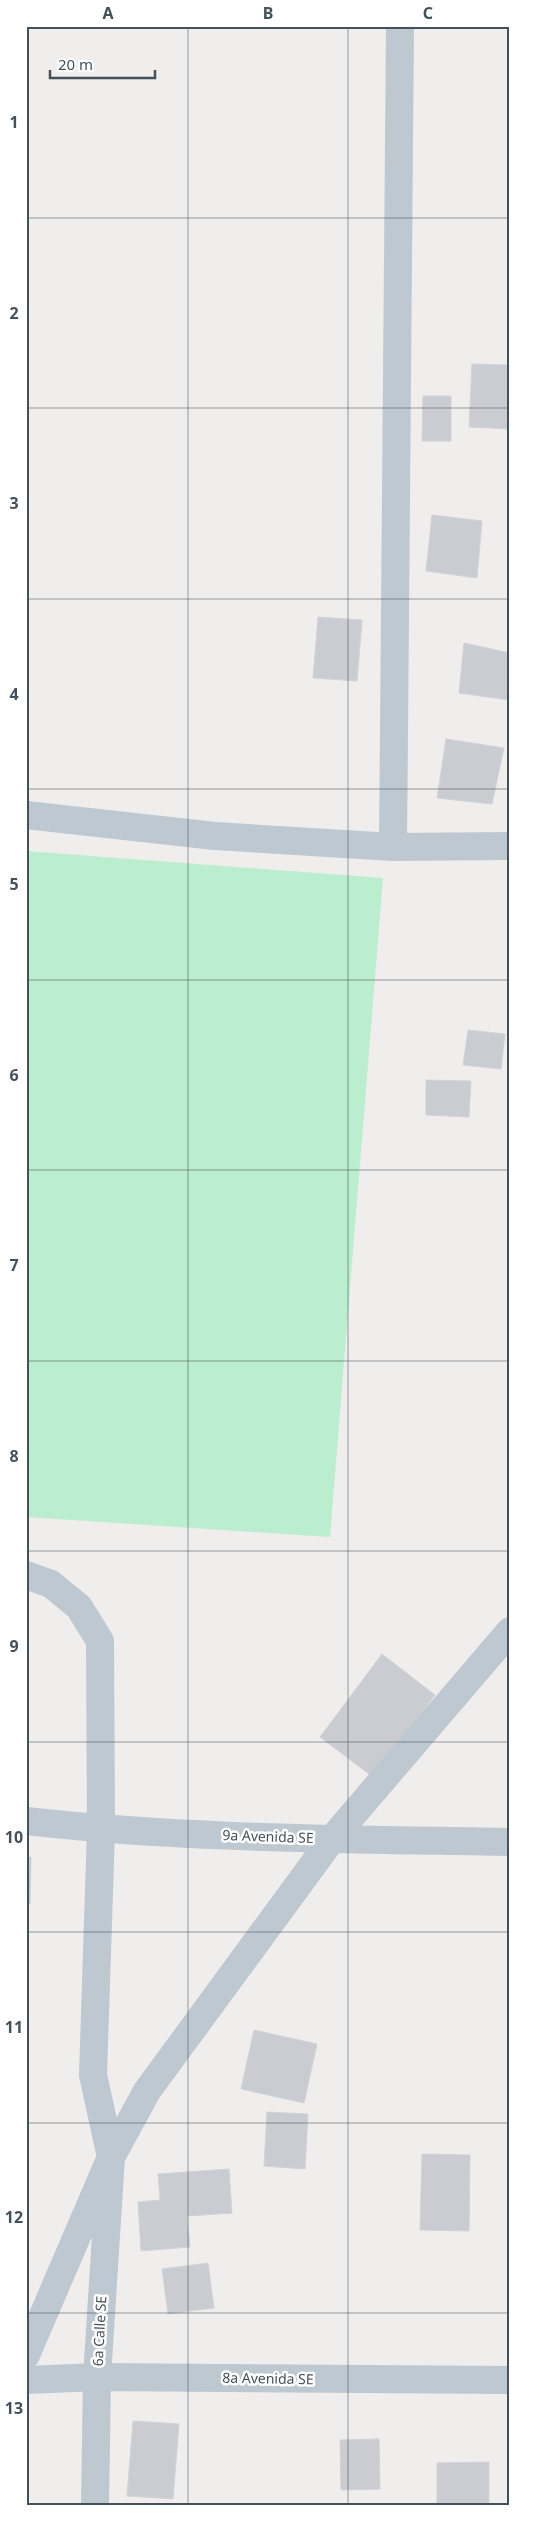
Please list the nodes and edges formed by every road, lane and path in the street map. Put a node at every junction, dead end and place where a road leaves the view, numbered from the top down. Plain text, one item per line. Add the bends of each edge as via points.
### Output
1 (400, 26) edge
2 (26, 815) edge
3 (510, 846) edge
4 (393, 847) junction
5 (26, 1576) edge
6 (510, 1631) edge
7 (26, 1821) edge
8 (101, 1830) junction
9 (332, 1839) junction
10 (510, 1842) edge
11 (111, 2157) junction
12 (26, 2354) edge
13 (97, 2377) junction
14 (26, 2380) edge
15 (510, 2380) edge
16 (95, 2505) edge

1 - 4 street
2 - 4 street via 214,836
3 - 4 street
5 - 8 street via 51,1584 80,1607 100,1640
6 - 9 street
7 - 8 street, 9a Avenida SE
8 - 9 street, 9a Avenida SE
8 - 11 street via 93,2074
9 - 10 street, 9a Avenida SE
9 - 11 street via 147,2091
11 - 12 street
11 - 13 street, 6a Calle SE
13 - 14 street, 8a Avenida SE
13 - 15 street, 8a Avenida SE
13 - 16 street, 6a Calle SE

